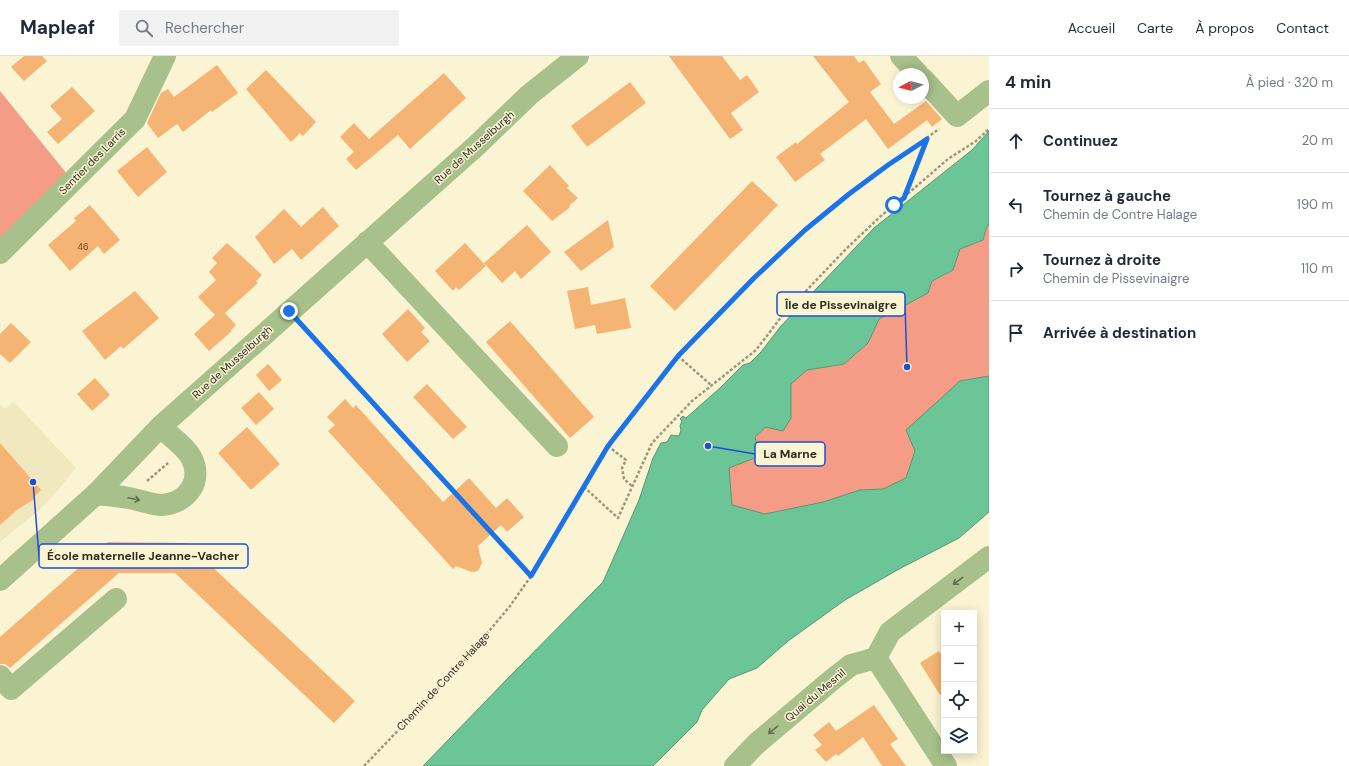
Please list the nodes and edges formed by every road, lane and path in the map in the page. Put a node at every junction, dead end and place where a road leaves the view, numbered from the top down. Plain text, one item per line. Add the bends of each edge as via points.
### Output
1 (166, 56) edge
2 (578, 56) edge
3 (901, 56) edge
4 (912, 68) edge
5 (929, 86) edge
6 (989, 91) edge
7 (957, 116) junction
8 (989, 129) edge
9 (927, 139) junction
10 (904, 198) junction
11 (367, 242) junction
12 (0, 253) edge
13 (289, 311) junction
14 (678, 356) junction
15 (711, 385) junction
16 (160, 426) junction
17 (557, 446) dead end
18 (608, 446) junction
19 (169, 462) dead end
20 (143, 484) dead end
21 (632, 486) junction
22 (584, 487) junction
23 (96, 494) junction
24 (989, 557) edge
25 (531, 576) junction
26 (0, 580) edge
27 (116, 599) dead end
28 (876, 658) junction
29 (0, 676) edge
30 (364, 766) edge
31 (735, 766) edge
32 (946, 766) edge

1 - 12 street, Sentier des Larris via 135,119
2 - 11 street, Rue de Musselburgh via 529,95 476,146
3 - 4 street
5 - 7 street
6 - 7 street
7 - 9 path, Chemin de Contre Halage
8 - 10 path
9 - 10 path
9 - 14 path, Chemin de Contre Halage via 882,169 805,230
10 - 15 path via 846,249 780,319 756,350
11 - 13 street, Rue de Musselburgh
11 - 17 street
13 - 16 street, Rue de Musselburgh
13 - 25 path
14 - 15 path
14 - 18 path, Chemin de Contre Halage
15 - 21 path via 652,443
16 - 23 street, Rue de Musselburgh
23 -> 16 street via 160,505 184,498 194,486 195,471 191,457
18 - 21 path via 626,460 622,468 624,479
18 - 22 path, Chemin de Contre Halage
19 - 20 path
21 - 22 path via 618,518
22 - 25 path, Chemin de Contre Halage
23 - 26 street, Rue de Musselburgh
24 -> 28 street via 890,632
25 - 30 path, Chemin de Contre Halage via 510,606 459,667
27 - 29 street via 11,689
28 -> 31 street, Quai du Mesnil via 851,665 756,744
28 - 32 street

